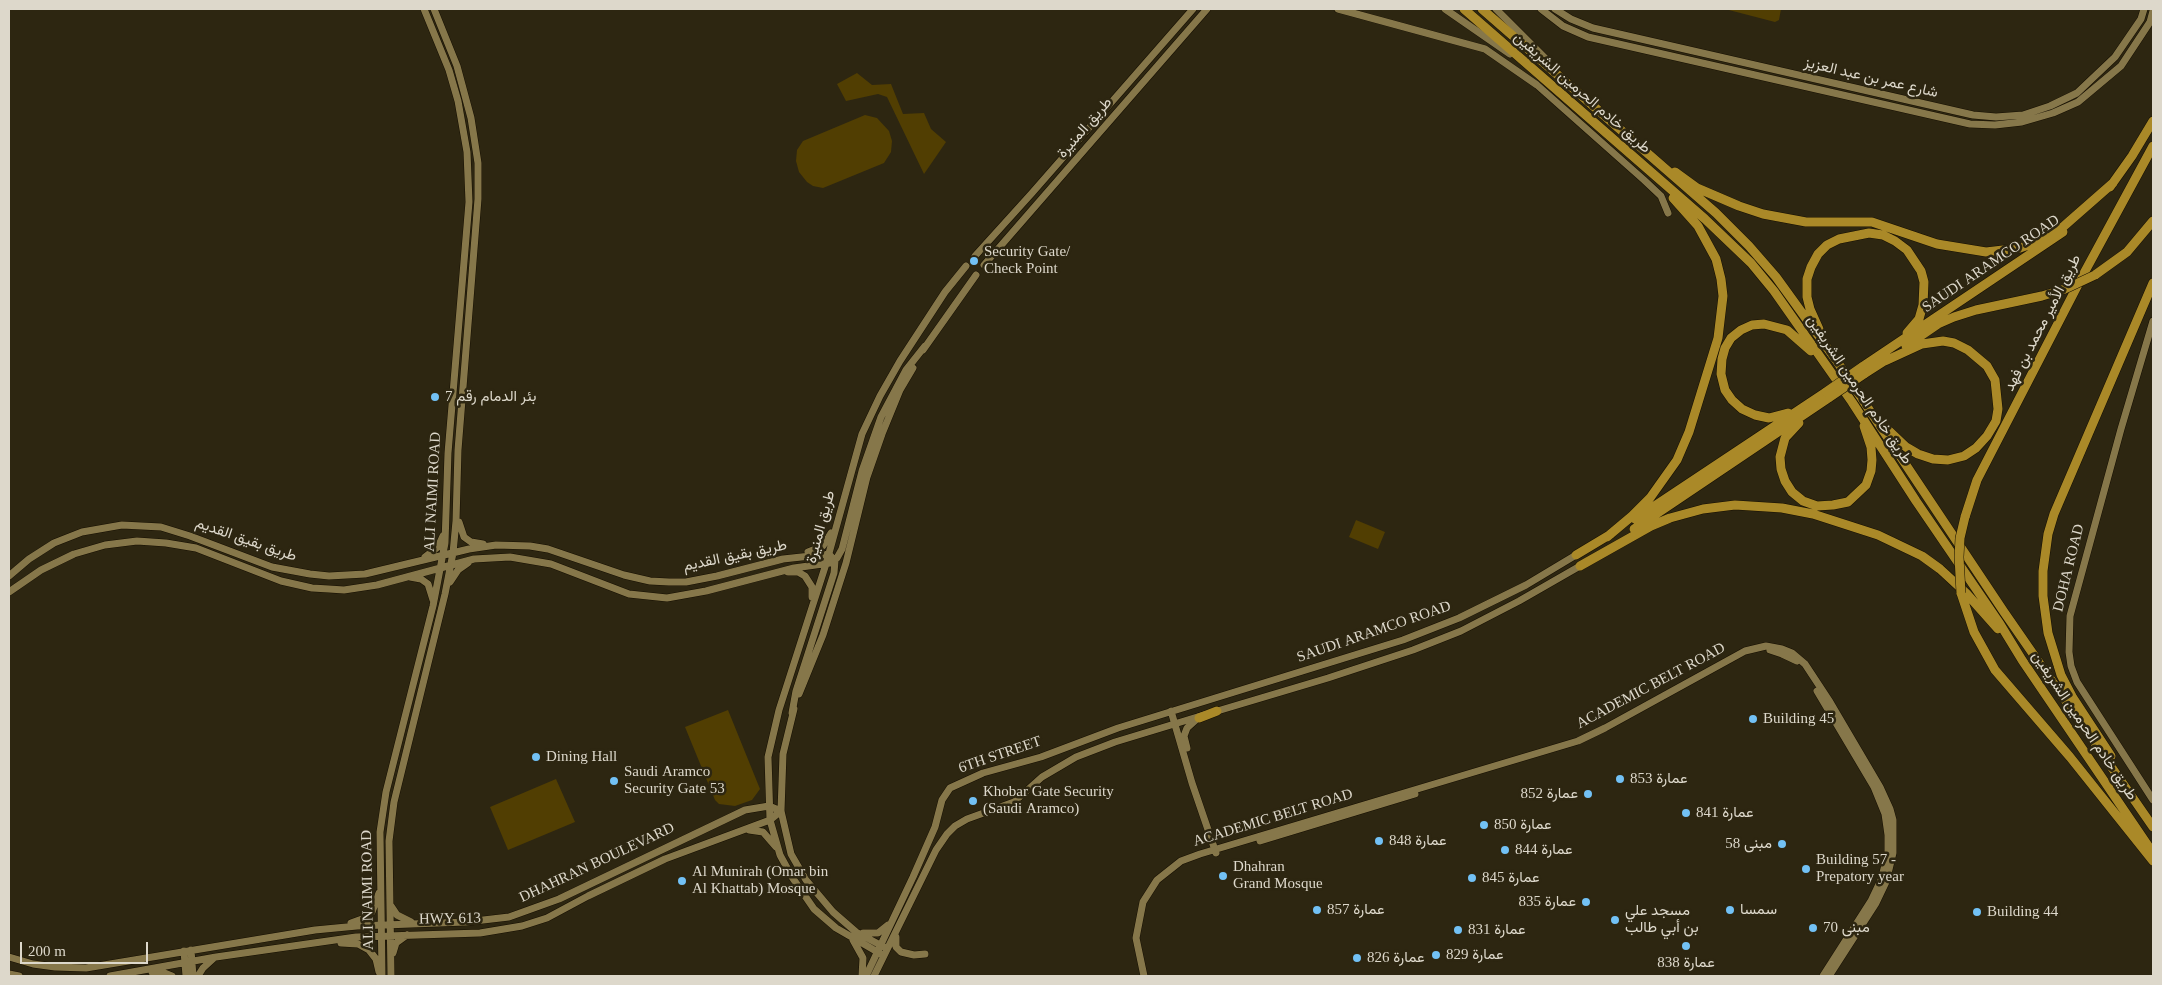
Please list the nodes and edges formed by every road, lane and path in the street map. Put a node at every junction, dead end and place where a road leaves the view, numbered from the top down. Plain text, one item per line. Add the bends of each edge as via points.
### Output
1 (424, 9) edge
2 (434, 9) edge
3 (1193, 9) edge
4 (1206, 9) edge
5 (1338, 9) edge
6 (1445, 9) edge
7 (1464, 9) edge
8 (1482, 9) edge
9 (1496, 9) edge
10 (1541, 9) edge
11 (1555, 9) edge
12 (2144, 9) edge
13 (2153, 11) edge
14 (1544, 78) junction
15 (1607, 118) junction
16 (2153, 120) edge
17 (1632, 140) junction
18 (2153, 146) edge
19 (1641, 163) junction
20 (2113, 183) junction
21 (1668, 213) dead end
22 (2153, 221) edge
23 (974, 256) dead end
24 (984, 264) dead end
25 (966, 266) dead end
26 (976, 275) dead end
27 (2153, 283) edge
28 (2153, 324) edge
29 (2151, 337) edge
30 (925, 346) junction
31 (1886, 356) junction
32 (1836, 360) junction
33 (1828, 369) junction
34 (1828, 394) junction
35 (1815, 399) junction
36 (1852, 402) junction
37 (1869, 410) junction
38 (456, 508) junction
39 (447, 519) junction
40 (838, 519) junction
41 (1607, 536) junction
42 (496, 545) junction
43 (453, 553) junction
44 (829, 554) junction
45 (1576, 555) joint
46 (443, 556) junction
47 (783, 558) junction
48 (474, 560) junction
49 (835, 560) junction
50 (410, 564) junction
51 (826, 564) junction
52 (451, 565) junction
53 (1580, 566) junction
54 (441, 568) junction
55 (778, 572) junction
56 (9, 576) edge
57 (405, 577) junction
58 (9, 592) edge
59 (445, 594) junction
60 (433, 606) junction
61 (812, 607) junction
62 (2022, 660) junction
63 (1171, 711) junction
64 (1218, 711) junction
65 (792, 713) junction
66 (1199, 718) joint
67 (1175, 723) junction
68 (1196, 792) junction
69 (2153, 800) edge
70 (769, 806) junction
71 (781, 811) junction
72 (770, 820) junction
73 (2153, 822) edge
74 (2153, 827) edge
75 (743, 830) junction
76 (1216, 851) junction
77 (2153, 853) edge
78 (780, 855) junction
79 (2153, 861) edge
80 (381, 885) junction
81 (389, 897) junction
82 (897, 912) junction
83 (386, 924) junction
84 (419, 924) junction
85 (336, 927) junction
86 (897, 929) junction
87 (408, 934) junction
88 (387, 935) junction
89 (854, 935) junction
90 (323, 942) junction
91 (879, 948) junction
92 (188, 951) junction
93 (886, 952) junction
94 (925, 954) dead end
95 (9, 957) edge
96 (216, 957) junction
97 (193, 961) junction
98 (185, 963) junction
99 (391, 965) junction
100 (139, 971) junction
101 (9, 974) edge
102 (19, 976) edge
103 (110, 976) edge
104 (172, 976) edge
105 (186, 976) edge
106 (194, 976) edge
107 (198, 976) edge
108 (381, 976) edge
109 (391, 976) edge
110 (864, 976) edge
111 (874, 976) edge
112 (1146, 976) edge
113 (1823, 976) edge
114 (1829, 976) edge

1 - 39 main road, ALI NAIMI ROAD via 456,94 469,168 448,453
2 - 38 main road, ALI NAIMI ROAD via 463,86 478,162
3 - 23 main road, طريق المنيرة
4 - 24 main road, طريق المنيرة
5 - 21 main road via 1485,50 1537,85 1637,174 1661,196
6 - 14 main road
7 - 14 highway, طريق خادم الحرمين الشريفين
8 - 15 highway, طريق خادم الحرمين الشريفين
9 - 15 main road
10 - 13 main road via 1563,26 1588,37 1970,124 1995,125 2030,120 2078,102 2121,66 2150,22
11 - 12 main road, شارع عمر بن عبد العزيز via 1593,28 1973,115 1996,117 2023,115 2077,93 2116,57
14 - 19 highway, طريق خادم الحرمين الشريفين
15 - 17 highway, طريق خادم الحرمين الشريفين
16 - 20 highway, SAUDI ARAMCO ROAD
17 - 20 highway via 1697,188 1763,214 1806,222 1872,222 1937,244 1986,252 2020,248 2037,242 2064,226
17 - 32 highway, طريق خادم الحرمين الشريفين via 1749,246 1776,277
18 - 79 highway, طريق الأمير محمد بن فهد, bridge via 1977,480 1965,516 1959,557 1961,593 1974,632 1995,670
19 - 33 highway, طريق خادم الحرمين الشريفين via 1751,263
19 - 41 highway via 1698,226 1709,244 1721,279 1722,316 1704,386 1677,460 1650,498
20 - 31 highway, SAUDI ARAMCO ROAD via 2074,224
22 - 31 highway, طريق الأمير محمد بن فهد, bridge via 2126,252 2095,275 2065,289 1954,316
25 - 40 main road, طريق المنيرة via 945,292 880,396 862,434
26 - 30 main road
27 - 73 highway via 2054,514 2045,554 2043,596 2048,633 2061,675
28 - 29 main road, DOHA ROAD
29 - 69 main road, DOHA ROAD via 2121,429 2070,616 2070,652 2077,682
30 - 49 main road via 906,370 881,418 862,471 842,549
30 - 65 main road via 900,390 882,434 867,478 846,563
31 - 32 highway via 1918,319 1923,306 1924,282 1914,258 1895,241 1883,235 1856,234 1827,245 1818,254 1808,279 1810,309
31 - 34 highway, SAUDI ARAMCO ROAD, bridge
31 - 37 highway via 1934,342 1954,343 1968,350 1987,366 1995,380 1996,421 1988,436 1964,456 1933,459 1906,447
32 - 37 highway, طريق خادم الحرمين الشريفين
33 - 35 highway via 1797,337 1776,326 1752,325 1731,338 1725,348 1721,374 1725,390 1742,408 1755,415 1779,417
33 - 36 highway, طريق خادم الحرمين الشريفين
34 - 35 highway, SAUDI ARAMCO ROAD
34 - 36 highway via 1790,432 1780,457 1780,469 1792,492 1817,506 1848,502 1866,485 1871,471 1871,447
34 - 53 highway
35 - 41 highway
36 - 62 highway, طريق خادم الحرمين الشريفين
37 - 74 highway, طريق خادم الحرمين الشريفين
38 - 42 main road via 464,537 475,544
38 - 43 main road, ALI NAIMI ROAD
39 - 46 main road, ALI NAIMI ROAD
39 - 50 main road via 438,547 432,554
40 - 44 main road, طريق المنيرة
40 - 47 main road via 823,546
41 - 45 highway
42 - 43 main road, طريق بقيق القديم
42 - 47 main road, طريق بقيق القديم via 548,549 624,575 669,582 717,576
43 - 46 main road, طريق بقيق القديم
43 - 52 main road, ALI NAIMI ROAD
44 - 47 main road, طريق بقيق القديم
44 - 49 main road
44 - 51 main road, طريق المنيرة
45 - 63 main road, SAUDI ARAMCO ROAD via 1526,585 1459,618 1404,640
46 - 50 main road, طريق بقيق القديم
46 - 54 main road, ALI NAIMI ROAD
48 - 52 main road, طريق بقيق القديم
48 - 55 main road, طريق بقيق القديم via 510,557 538,561 619,591 654,598 693,594
48 - 59 main road via 458,570
49 - 51 main road, طريق بقيق القديم
49 - 65 main road via 834,573 802,669
50 - 56 main road, طريق بقيق القديم via 366,574 310,574 272,567 176,531 122,524 62,539
51 - 55 main road, طريق بقيق القديم
51 - 61 main road, طريق المنيرة
52 - 54 main road, طريق بقيق القديم
52 - 59 main road, ALI NAIMI ROAD
53 - 62 highway via 1651,526 1703,509 1735,505 1813,514 1898,543 1940,569 1984,612
53 - 64 main road, SAUDI ARAMCO ROAD via 1460,631 1413,650
54 - 57 main road, طريق بقيق القديم
54 - 60 main road, ALI NAIMI ROAD
55 - 61 main road via 794,571 805,576 812,587
57 - 58 main road, طريق بقيق القديم via 344,590 312,588 281,581 196,548 137,542 105,545 74,554 40,570
57 - 60 main road via 416,577 428,584
59 - 81 main road, ALI NAIMI ROAD via 394,802 389,841
60 - 80 main road, ALI NAIMI ROAD via 385,799 379,847
61 - 70 main road, طريق المنيرة via 768,756
62 - 77 highway, طريق خادم الحرمين الشريفين
63 - 67 main road
63 - 82 main road, 6TH STREET via 1041,757 983,773 950,788 939,807 935,827
64 - 66 highway
64 - 67 main road, SAUDI ARAMCO ROAD
65 - 71 main road via 783,754
66 - 68 main road via 1191,723 1184,736
67 - 68 main road
67 - 86 main road via 1076,757 1042,777 1014,802 955,826 936,850
68 - 76 main road
70 - 71 main road
70 - 72 main road, طريق المنيرة
70 - 84 main road, DHAHRAN BOULEVARD via 745,810 536,909 489,920
71 - 72 main road, HWY 613
71 - 89 main road via 797,866 820,898
72 - 75 main road, HWY 613
72 - 78 main road
75 - 78 main road via 763,832
75 - 87 main road, HWY 613 via 641,869 547,918 480,933
76 - 112 main road, ACADEMIC BELT ROAD via 1189,858 1172,867 1143,902 1136,938
76 - 113 main road, ACADEMIC BELT ROAD via 1586,741 1740,658 1770,650 1796,661 1809,676 1874,787 1887,825 1888,854 1882,880
76 - 114 main road, ACADEMIC BELT ROAD via 1578,741 1745,651 1774,647 1792,653 1811,673 1880,787 1893,820 1893,853 1886,882
78 - 89 main road via 814,909 836,928
80 - 83 main road, ALI NAIMI ROAD
80 - 85 main road via 375,907 367,916
81 - 83 main road, ALI NAIMI ROAD
81 - 84 main road via 397,916
82 - 89 main road via 882,932
82 - 91 main road, 6TH STREET
83 - 84 main road, DHAHRAN BOULEVARD
83 - 85 main road, DHAHRAN BOULEVARD
83 - 88 main road, ALI NAIMI ROAD
85 - 92 main road, DHAHRAN BOULEVARD
86 - 93 main road
86 - 94 main road via 895,944 898,950
87 - 88 main road, HWY 613
87 - 99 main road via 396,943
88 - 90 main road, HWY 613
88 - 99 main road, ALI NAIMI ROAD
88 - 108 main road, ALI NAIMI ROAD
89 - 91 main road
89 - 110 main road via 863,958
90 - 96 main road, HWY 613
90 - 108 main road via 364,946 376,959
91 - 93 main road
91 - 110 main road, 6TH STREET
92 - 95 main road, DHAHRAN BOULEVARD via 86,968 55,967
92 - 97 main road
92 - 98 main road
93 - 111 main road
96 - 97 main road, HWY 613
96 - 107 main road
97 - 98 main road, HWY 613
97 - 106 main road
98 - 100 main road, HWY 613
98 - 105 main road
99 - 109 main road, ALI NAIMI ROAD
100 - 103 main road, HWY 613
100 - 104 main road
101 - 102 main road

